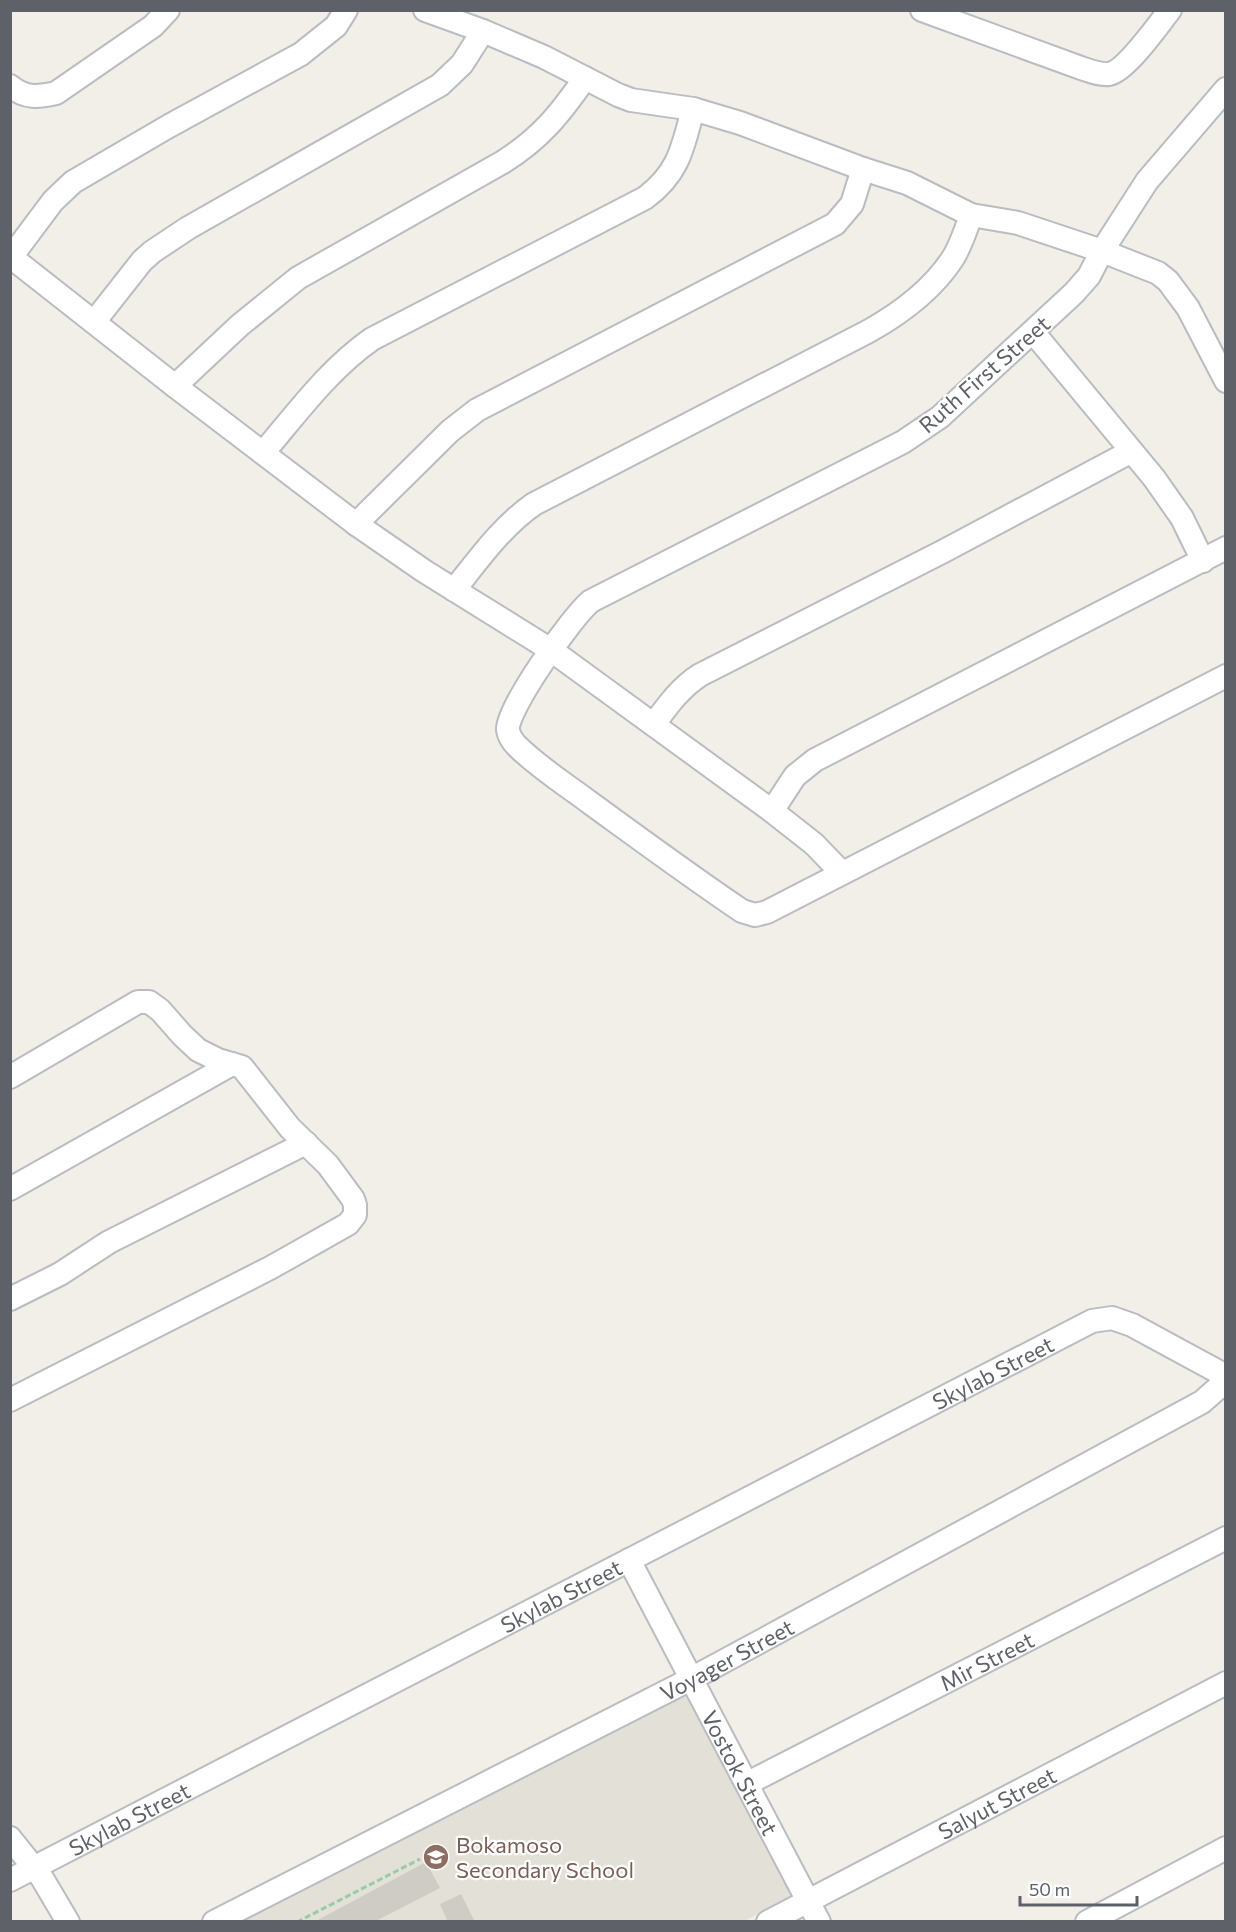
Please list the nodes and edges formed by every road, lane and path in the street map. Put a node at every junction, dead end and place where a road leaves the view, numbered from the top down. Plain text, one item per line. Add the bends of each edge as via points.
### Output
1 (168, 10) edge
2 (346, 10) edge
3 (425, 10) edge
4 (922, 10) edge
5 (1170, 10) edge
6 (483, 31) junction
7 (585, 78) junction
8 (10, 86) edge
9 (1224, 94) edge
10 (693, 109) junction
11 (863, 170) junction
12 (971, 215) junction
13 (1102, 251) junction
14 (94, 322) junction
15 (1034, 332) junction
16 (1226, 381) edge
17 (175, 386) junction
18 (1130, 452) junction
19 (263, 453) junction
20 (356, 524) junction
21 (1226, 548) edge
22 (1203, 561) junction
23 (454, 590) junction
24 (551, 650) junction
25 (1226, 676) edge
26 (654, 724) junction
27 (772, 811) junction
28 (842, 873) junction
29 (232, 1064) junction
30 (10, 1077) edge
31 (306, 1143) junction
32 (10, 1189) edge
33 (10, 1299) edge
34 (1226, 1377) edge
35 (10, 1400) edge
36 (1226, 1538) edge
37 (629, 1560) junction
38 (691, 1679) junction
39 (1226, 1683) edge
40 (748, 1784) junction
41 (10, 1838) edge
42 (1226, 1848) edge
43 (420, 1858) dead end
44 (34, 1868) junction
45 (10, 1880) edge
46 (808, 1901) junction
47 (304, 1920) edge
48 (68, 1922) edge
49 (214, 1922) edge
50 (297, 1922) edge
51 (768, 1922) edge
52 (819, 1922) edge
53 (1087, 1922) edge

1 - 8 street via 153,26 56,93 27,97
2 - 14 street via 336,26 301,54 91,170 53,201 10,257
3 - 6 street
4 - 5 street via 1081,68 1108,74 1127,63
6 - 7 street
6 - 14 street via 462,64 440,85 152,252
7 - 10 street via 631,100
7 - 17 street via 554,120 523,149 298,278
9 - 13 street, Ruth First Street via 1147,181
10 - 11 street
10 - 19 street via 683,150 657,189 372,339 332,375
11 - 12 street via 907,183
11 - 20 street via 852,204 836,224 477,410 436,444
12 - 13 street via 1018,223
12 - 23 street via 953,258 922,294 902,309 869,331 534,504 502,531
13 - 15 street, Ruth First Street via 1089,276
13 - 16 street via 1168,280 1188,308
14 - 17 street
15 - 18 street
15 - 24 street, Ruth First Street via 923,429 591,601 573,618
17 - 19 street
18 - 22 street via 1182,518
18 - 26 street via 700,675 679,692
19 - 20 street
20 - 23 street
21 - 22 street
22 - 27 street via 814,760 795,776
23 - 24 street
24 - 26 street
24 - 28 street, Ruth First Street via 514,708 508,729 515,745 560,780 747,914 767,912
25 - 28 street, Ruth First Street
26 - 27 street
27 - 28 street via 814,844
29 - 30 street via 205,1055 160,1010 143,1001
29 - 31 street via 242,1067
29 - 32 street
31 - 33 street via 109,1242 60,1274
31 - 35 street via 353,1199 356,1211 348,1224 270,1268
34 - 37 street, Skylab Street via 1132,1325 1112,1318 1101,1319 1082,1325
34 - 38 street, Voyager Street via 1202,1402
36 - 40 street, Mir Street
37 - 38 street, Vostok Street
37 - 44 street, Skylab Street
38 - 40 street, Vostok Street
38 - 49 street, Voyager Street
39 - 46 street, Salyut Street
40 - 46 street, Vostok Street
41 - 44 street
42 - 53 street
43 - 47 path
44 - 45 street, Skylab Street
44 - 48 street
46 - 51 street, Salyut Street
46 - 52 street, Vostok Street
47 - 50 path

